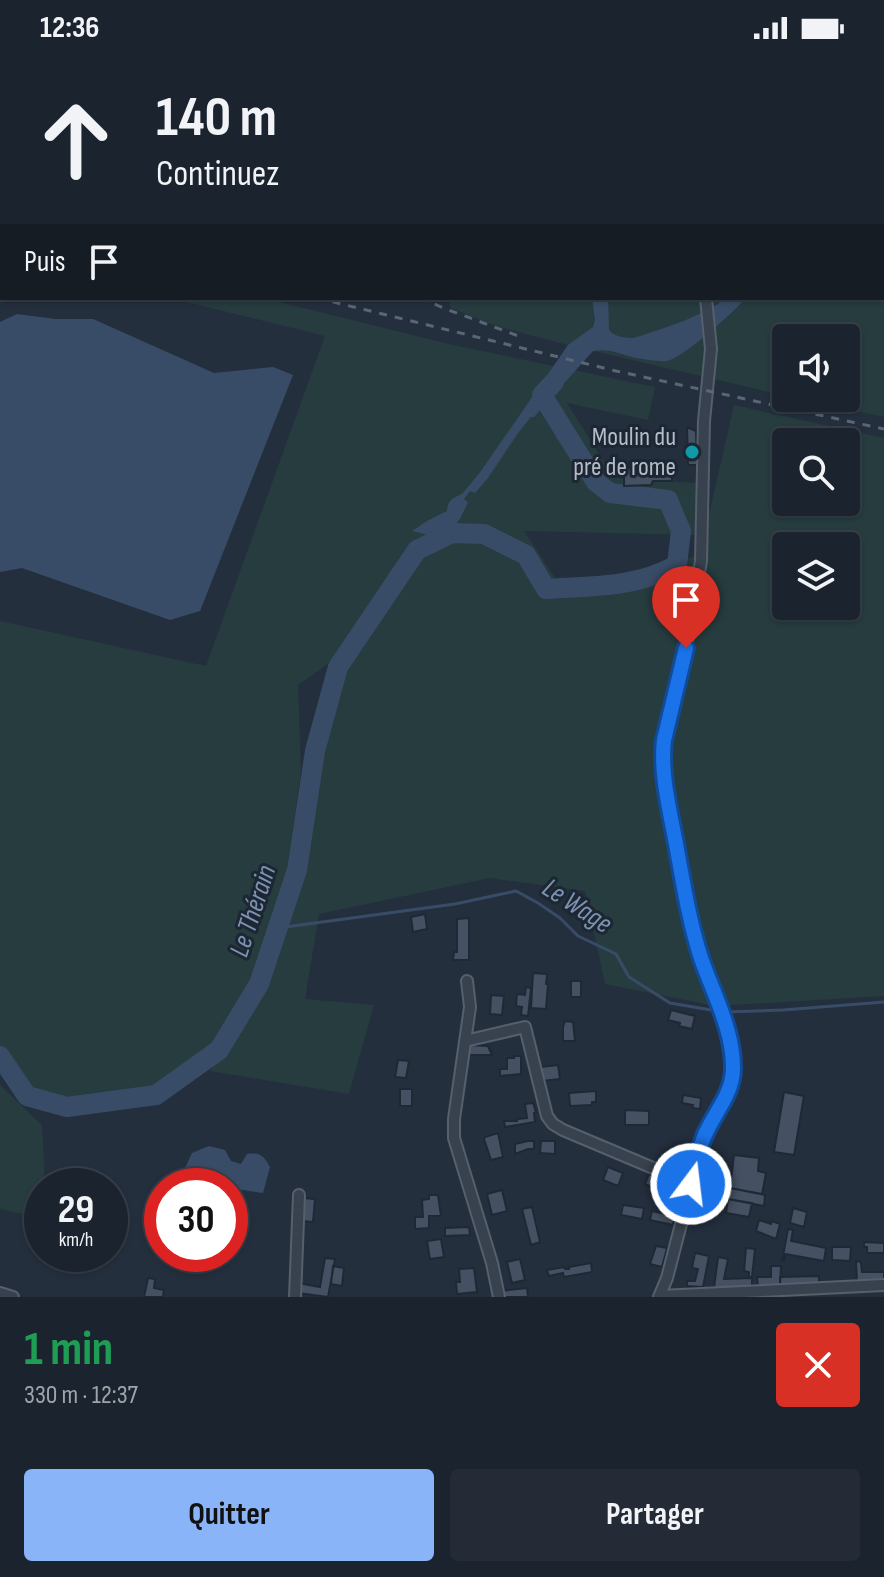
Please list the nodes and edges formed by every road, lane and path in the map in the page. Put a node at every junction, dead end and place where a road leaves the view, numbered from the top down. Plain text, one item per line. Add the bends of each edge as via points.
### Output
1 (706, 300) edge
2 (467, 981) dead end
3 (465, 1041) junction
4 (691, 1184) junction
5 (299, 1195) dead end
6 (884, 1285) edge
7 (0, 1293) edge
8 (13, 1297) edge
9 (295, 1297) edge
10 (499, 1297) edge
11 (660, 1297) edge

1 - 4 street via 711,333 699,573 663,748 692,925 732,1057 731,1081 704,1137
2 - 3 street
3 - 4 street via 525,1027 553,1124
3 - 10 street via 454,1138
4 - 11 street
5 - 9 street
6 - 11 street
7 - 8 street

